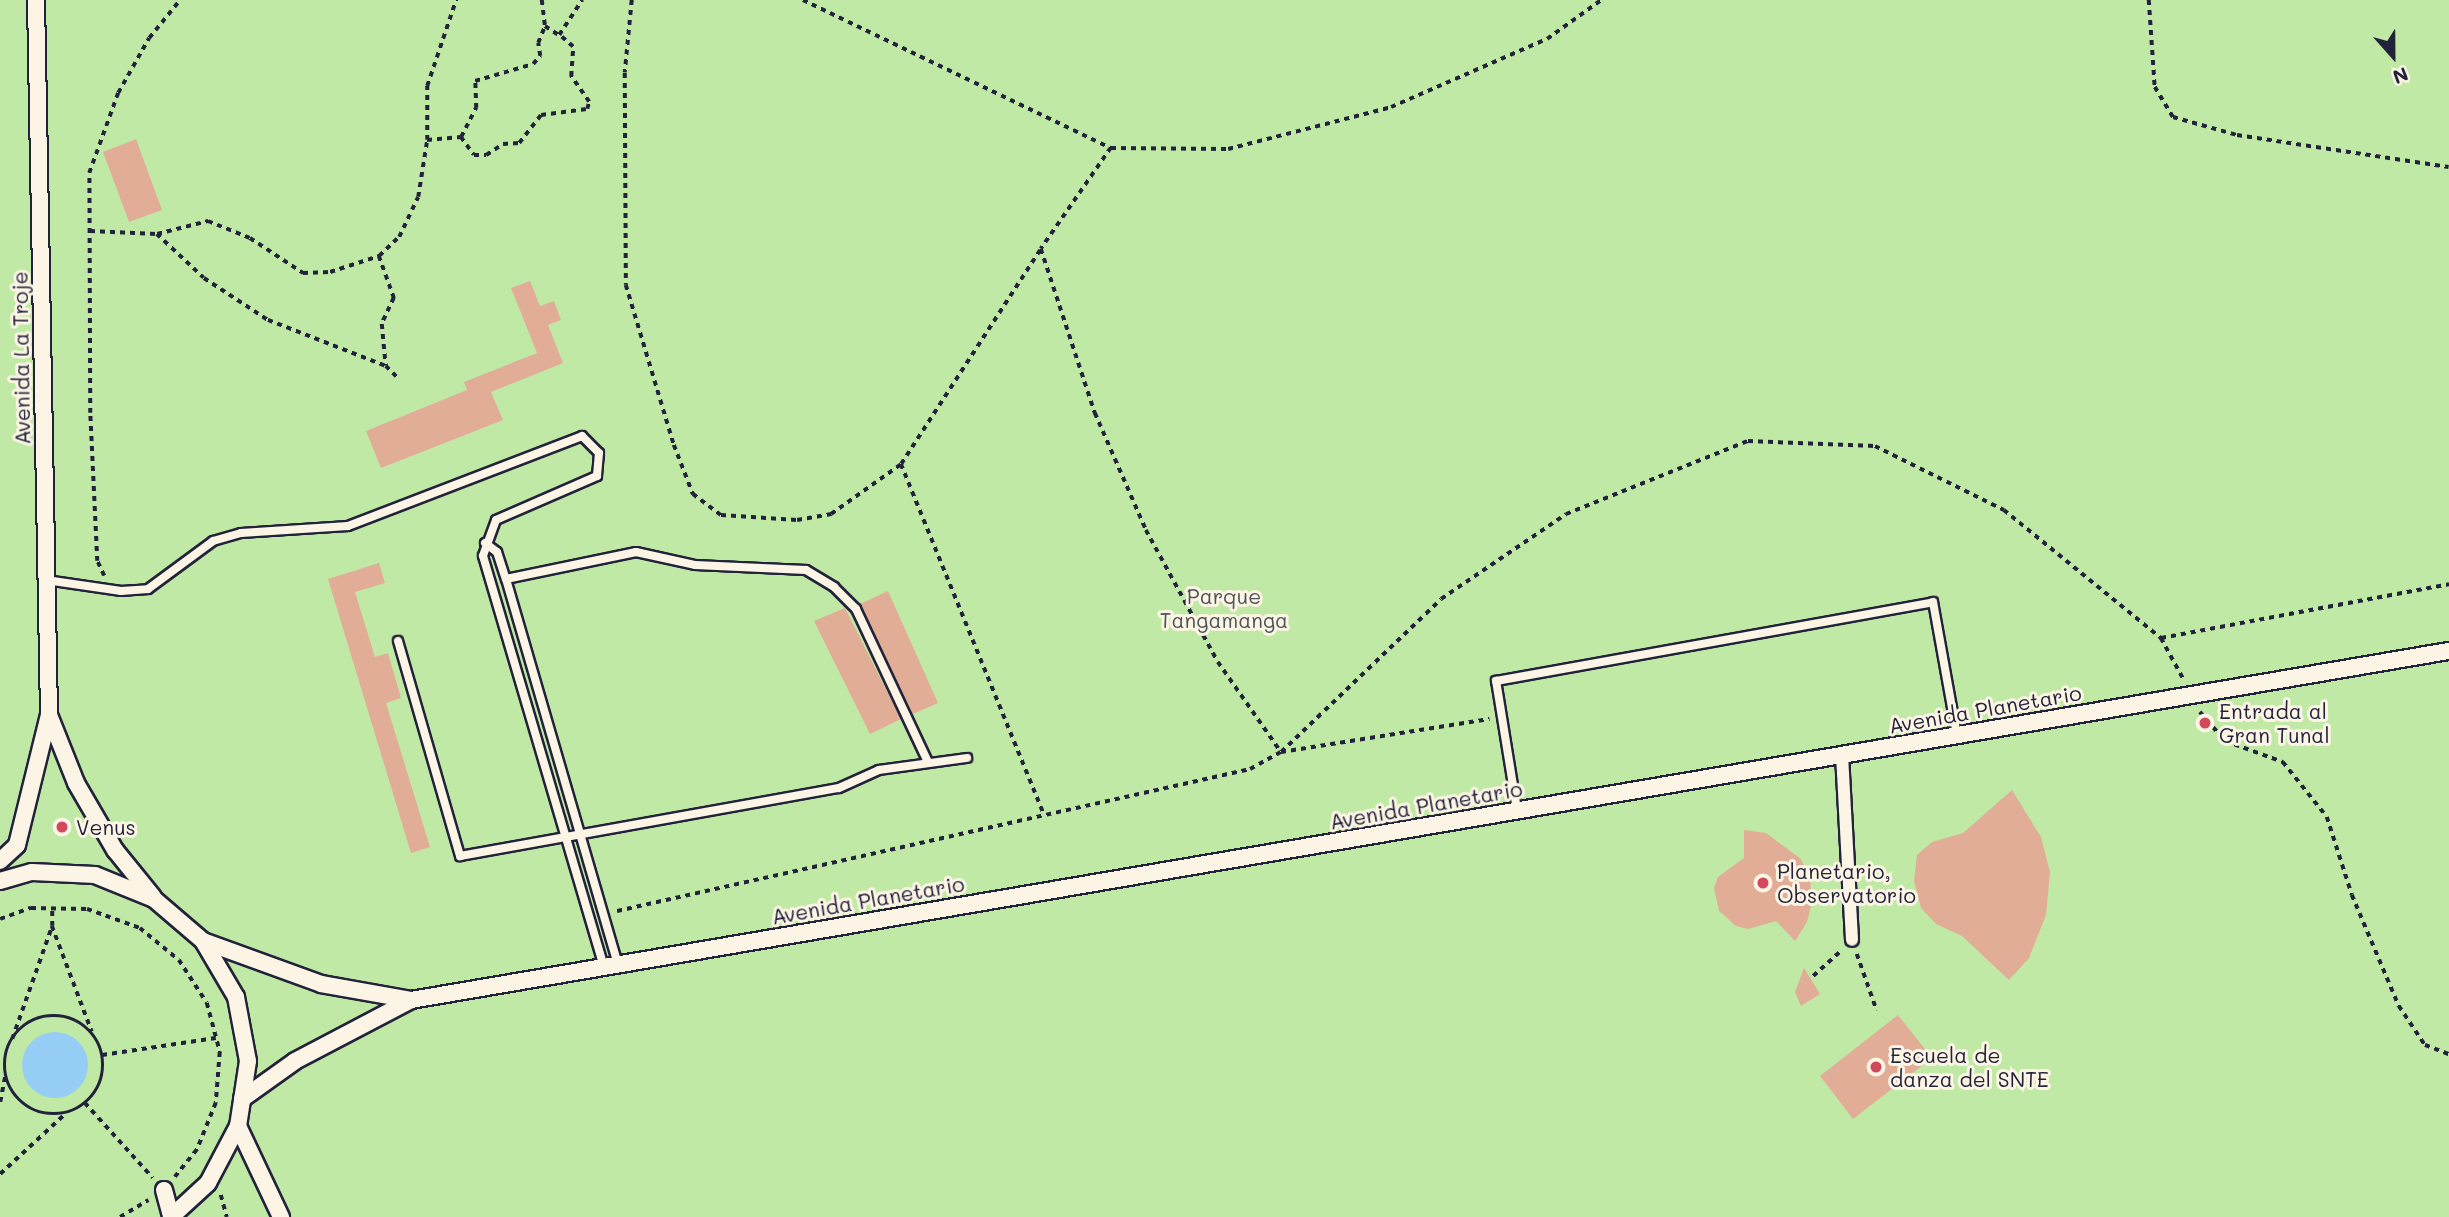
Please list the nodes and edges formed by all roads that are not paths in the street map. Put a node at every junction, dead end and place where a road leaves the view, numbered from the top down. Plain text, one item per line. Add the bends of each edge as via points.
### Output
1 (36, 0) edge
2 (485, 543) junction
3 (506, 579) junction
4 (46, 580) junction
5 (398, 640) dead end
6 (2449, 651) edge
7 (49, 715) junction
8 (1957, 735) junction
9 (1842, 755) junction
10 (967, 758) dead end
11 (927, 760) junction
12 (1517, 810) junction
13 (580, 834) junction
14 (566, 837) junction
15 (0, 861) edge
16 (0, 881) edge
17 (154, 899) junction
18 (1853, 940) road end
19 (203, 941) junction
20 (611, 966) junction
21 (411, 1000) junction
22 (242, 1099) junction
23 (238, 1126) junction
24 (164, 1190) road end
25 (171, 1217) edge
26 (281, 1217) edge

1 - 4 street, Avenida La Troje
2 - 3 lane via 496,552
2 - 4 lane via 496,520 597,476 599,453 582,436 348,526 241,533 212,541 148,589 121,591
2 - 14 lane via 483,556
3 - 11 lane via 636,552 695,565 806,570 834,587 856,609
3 - 13 lane
4 - 7 street, Avenida La Troje
5 - 14 lane via 460,856
6 - 8 street, Avenida Planetario
7 - 15 street, Avenida La Troje via 17,845
7 - 17 street, Avenida La Troje via 76,783 116,850
8 - 9 street, Avenida Planetario
8 - 12 lane via 1933,602 1496,681
9 - 12 street, Avenida Planetario
9 - 18 street
10 - 11 lane
11 - 13 lane via 879,770 839,789
12 - 20 street, Avenida Planetario
13 - 14 lane
13 - 20 lane via 604,914
14 - 20 lane
16 - 17 street via 32,872 95,875
17 - 19 street
19 - 21 street, Avenida Planetario via 321,984
19 - 22 street via 236,997 248,1061
20 - 21 street, Avenida Planetario
21 - 22 street, Avenida Planetario via 295,1061
22 - 23 street
23 - 25 street via 208,1183
23 - 26 street
24 - 25 street

